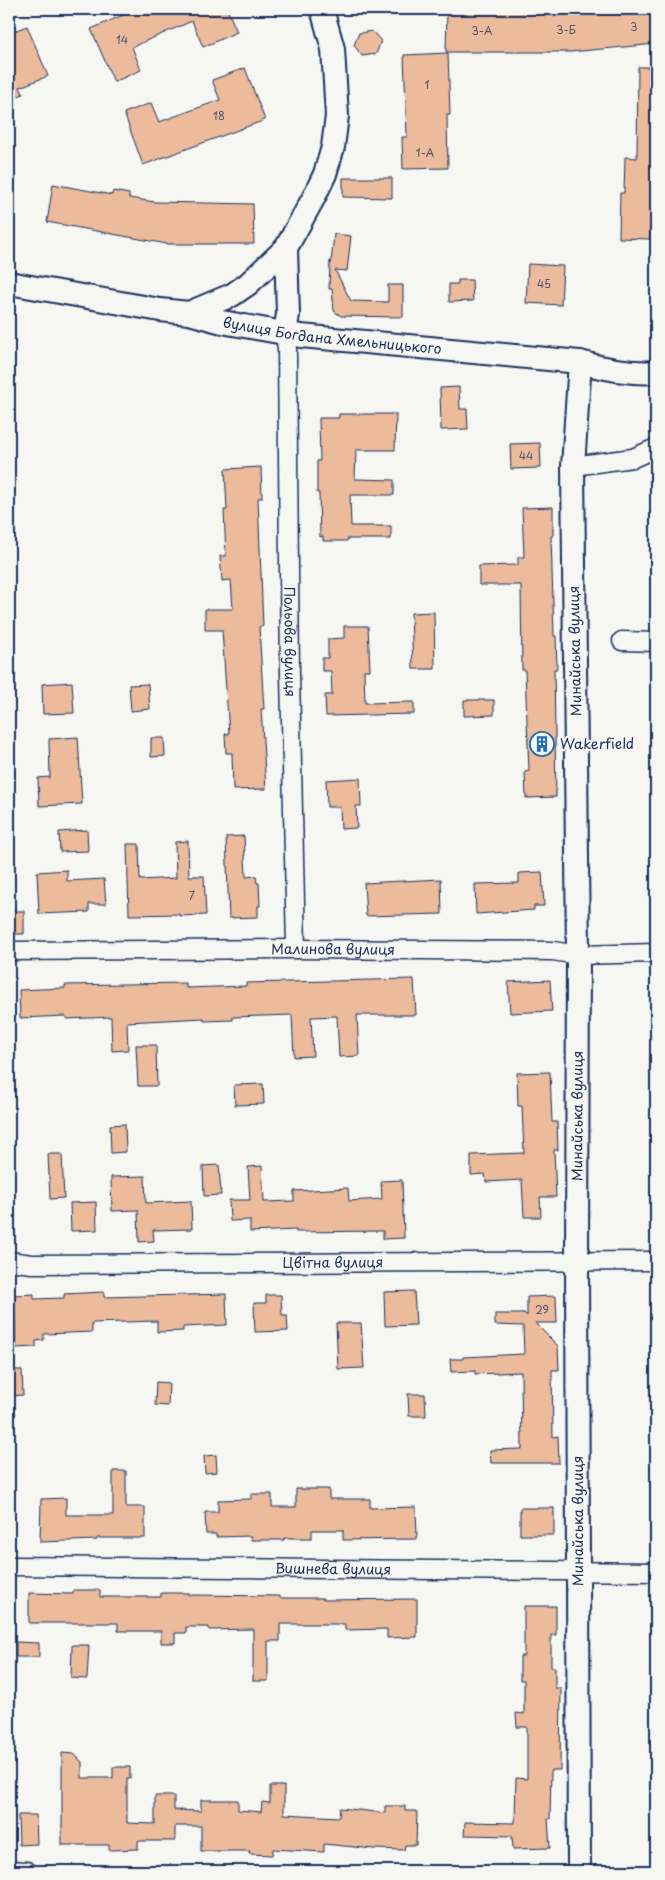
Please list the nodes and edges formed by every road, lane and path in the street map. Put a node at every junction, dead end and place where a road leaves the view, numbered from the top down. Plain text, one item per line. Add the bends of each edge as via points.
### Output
1 (322, 9) edge
2 (286, 248) junction
3 (9, 283) edge
4 (189, 313) junction
5 (285, 334) junction
6 (580, 362) junction
7 (656, 372) edge
8 (656, 448) edge
9 (573, 466) junction
10 (622, 641) dead end
11 (656, 642) edge
12 (296, 949) junction
13 (9, 951) edge
14 (656, 953) edge
15 (578, 955) junction
16 (9, 1261) edge
17 (577, 1261) junction
18 (656, 1261) edge
19 (9, 1566) edge
20 (578, 1571) junction
21 (656, 1572) edge
22 (9, 1870) edge
23 (27, 1871) edge
24 (579, 1871) edge

1 - 2 street via 334,48 337,116 333,147 314,199
2 - 4 street via 232,295
2 - 5 street via 288,314
3 - 4 street, вулиця Богдана Хмельницького
4 - 5 street, вулиця Богдана Хмельницького
5 - 6 street, вулиця Богдана Хмельницького
5 - 12 street, Польова вулиця
6 - 7 street, вулиця Богдана Хмельницького via 624,372
6 - 9 street, Минайська вулиця
8 - 9 street via 633,458
9 - 15 street, Минайська вулиця
10 - 11 street
12 - 13 street, Малинова вулиця
12 - 15 street, Малинова вулиця via 553,951
14 - 15 street, Малинова вулиця
15 - 17 street, Минайська вулиця
16 - 17 street, Цвітна вулиця via 32,1264
17 - 18 street, Цвітна вулиця
17 - 20 street, Минайська вулиця
19 - 20 street, Вишнева вулиця
20 - 21 street, Вишнева вулиця
20 - 24 street, Минайська вулиця
22 - 23 street

